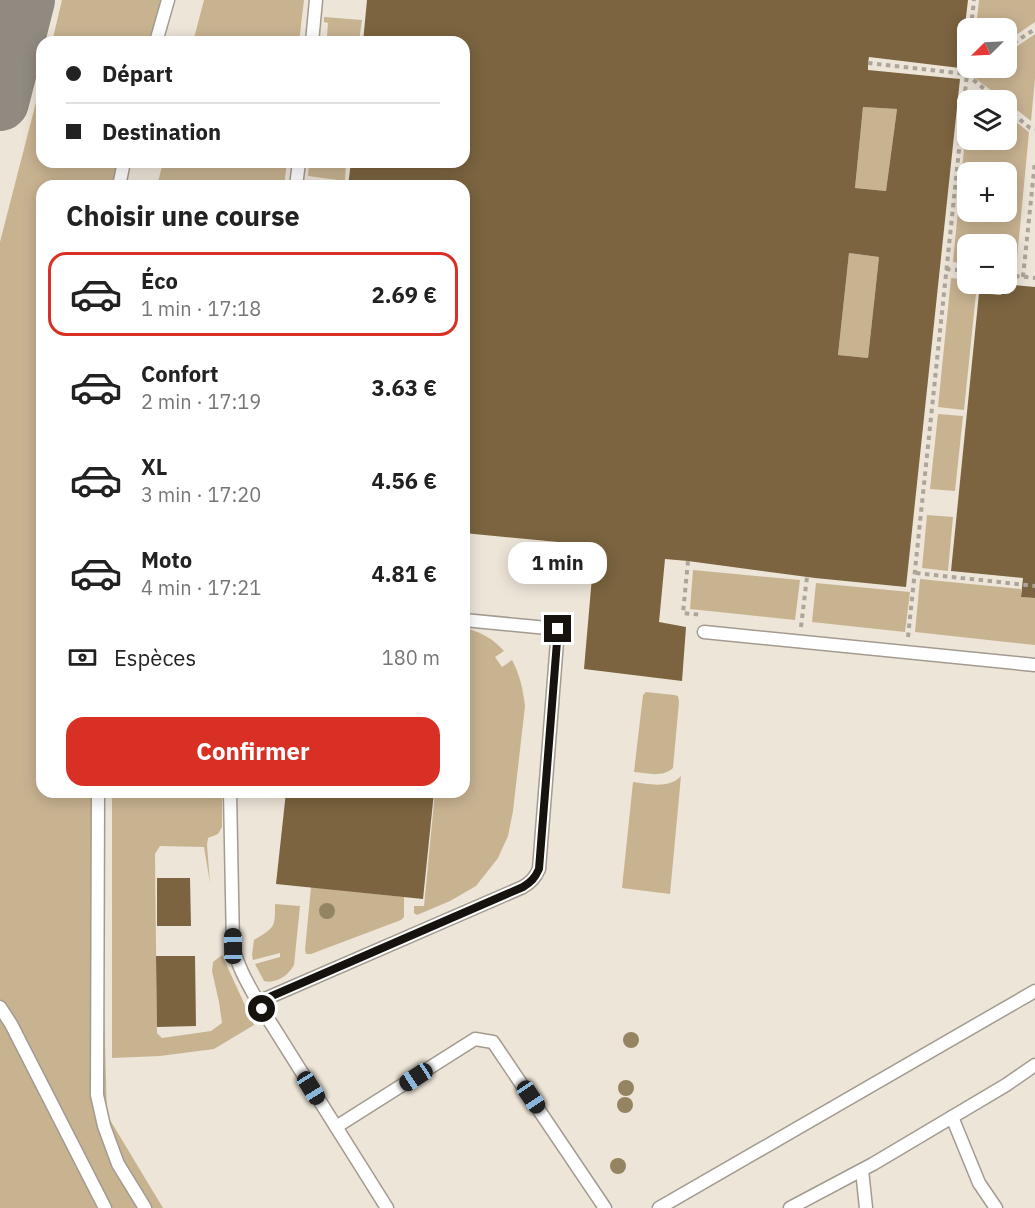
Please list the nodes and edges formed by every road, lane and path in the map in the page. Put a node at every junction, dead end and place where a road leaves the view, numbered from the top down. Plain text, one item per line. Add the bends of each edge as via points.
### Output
1 (168, 0) edge
2 (316, 0) edge
3 (974, 0) edge
4 (972, 18) edge
5 (1035, 29) edge
6 (158, 36) edge
7 (313, 36) edge
8 (1017, 41) edge
9 (868, 63) dead end
10 (957, 73) edge
11 (966, 78) edge
12 (971, 78) edge
13 (986, 90) edge
14 (1017, 117) edge
15 (1035, 129) edge
16 (1035, 161) edge
17 (945, 269) junction
18 (957, 270) edge
19 (1017, 276) edge
20 (1023, 276) junction
21 (1035, 278) edge
22 (915, 573) junction
23 (807, 577) dead end
24 (1035, 586) edge
25 (470, 621) edge
26 (704, 632) dead end
27 (908, 638) dead end
28 (799, 642) junction
29 (1035, 665) edge
30 (98, 798) edge
31 (230, 798) edge
32 (1035, 991) edge
33 (258, 1002) junction
34 (0, 1007) edge
35 (1035, 1065) edge
36 (952, 1117) junction
37 (336, 1127) junction
38 (862, 1170) junction
39 (105, 1208) edge
40 (146, 1208) edge
41 (387, 1208) edge
42 (605, 1208) edge
43 (659, 1208) edge
44 (790, 1208) edge
45 (866, 1208) edge
46 (996, 1208) edge

1 - 6 lane
2 - 7 lane
3 - 4 path
5 - 8 path
9 - 10 path
11 - 17 path
12 - 13 path
14 - 15 path
16 - 20 path
17 - 18 path
17 - 22 path
19 - 20 path
20 - 21 path
22 - 24 path
22 - 27 path
23 - 28 path
25 - 33 lane via 558,629 536,876 523,887
26 - 28 lane
28 - 29 lane
30 - 40 lane via 97,1095 118,1164
31 - 33 lane via 233,946
32 - 43 lane
33 - 37 lane
34 - 39 lane
35 - 36 lane
36 - 38 lane
36 - 46 lane via 979,1183
37 - 41 lane
37 - 42 lane via 475,1038 493,1042
38 - 44 lane
38 - 45 lane

